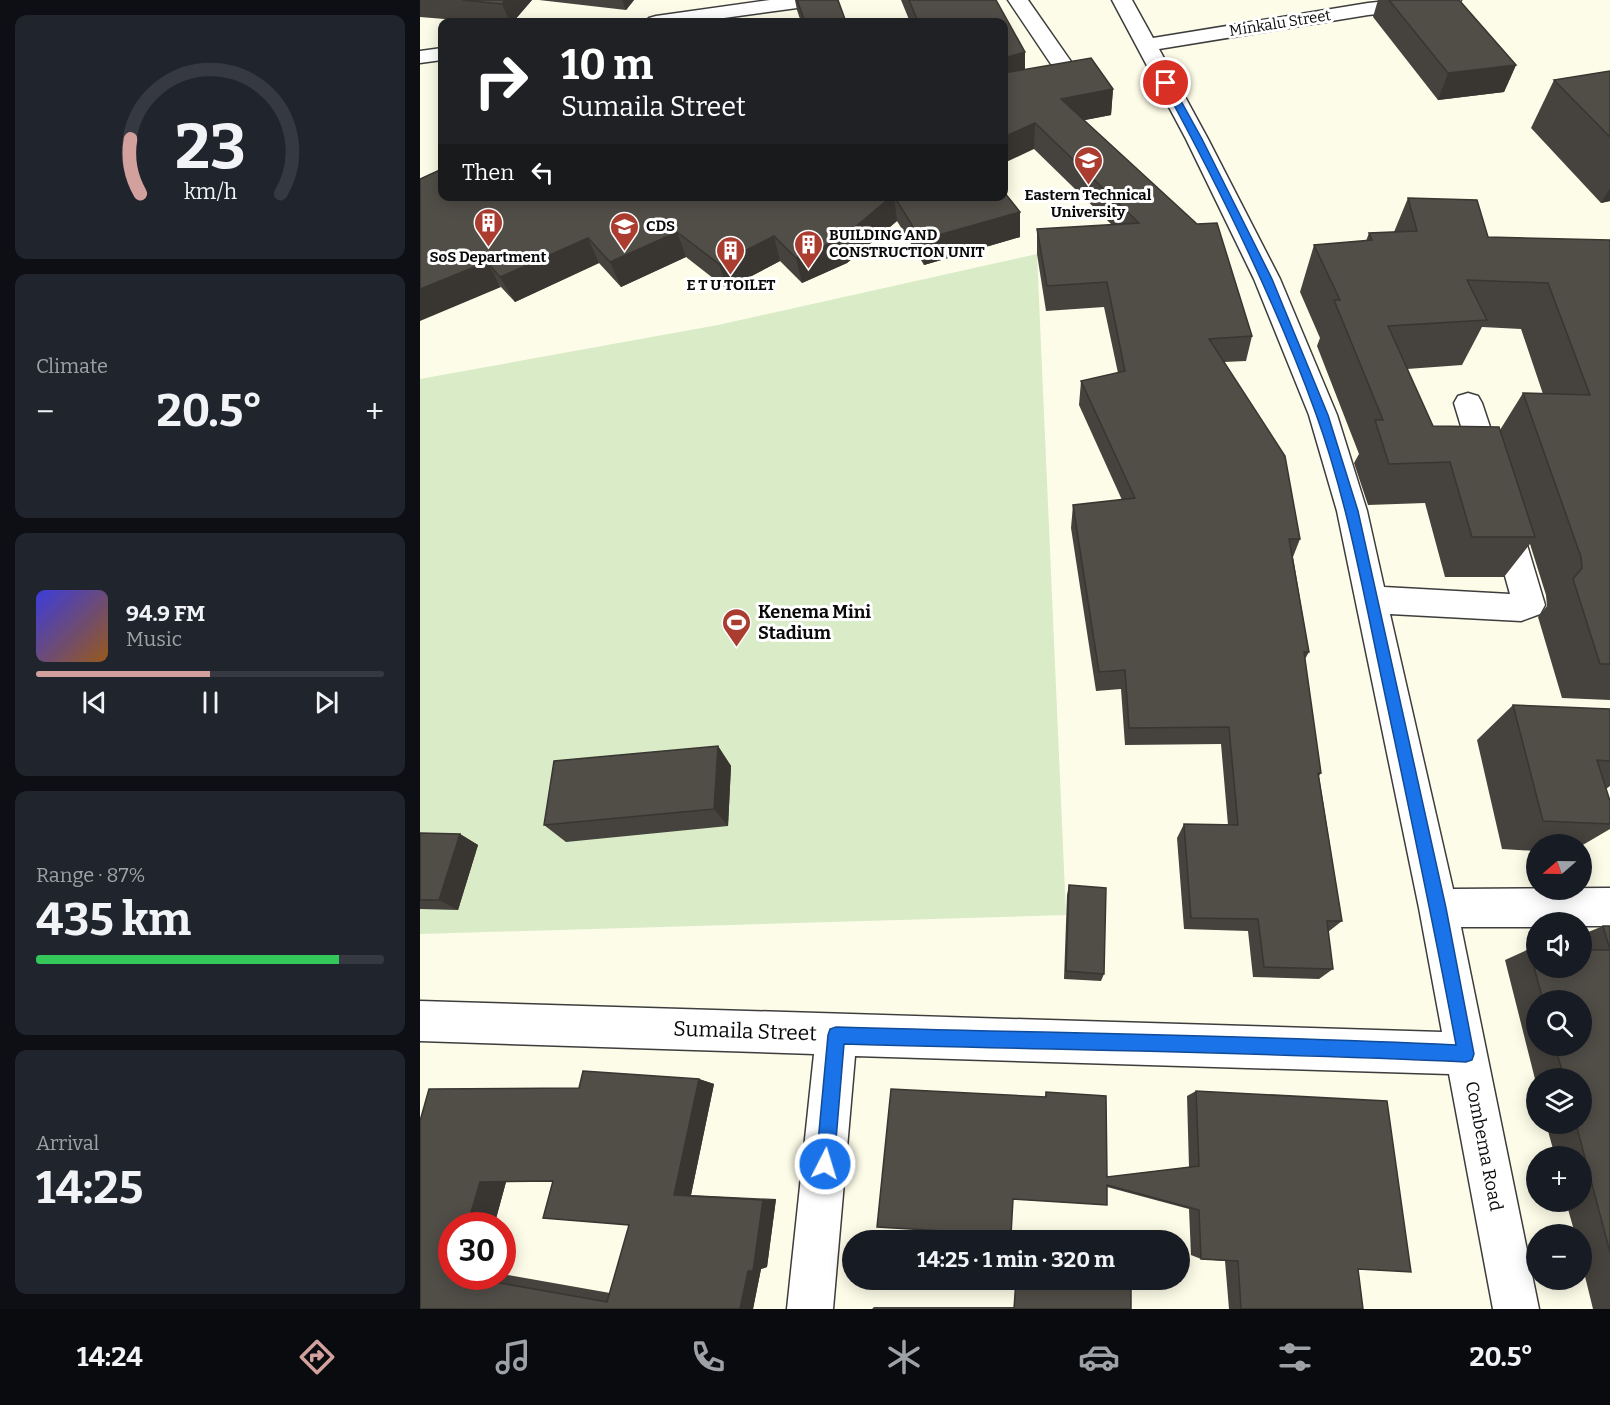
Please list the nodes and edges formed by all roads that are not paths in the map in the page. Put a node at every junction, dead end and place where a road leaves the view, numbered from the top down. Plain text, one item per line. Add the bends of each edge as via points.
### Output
1 (812, 0) edge
2 (1018, 0) edge
3 (1122, 0) edge
4 (1451, 0) edge
5 (684, 18) edge
6 (1146, 45) junction
7 (438, 55) edge
8 (420, 57) edge
9 (1008, 90) edge
10 (1468, 403) dead end
11 (1370, 599) junction
12 (1610, 907) edge
13 (1438, 908) junction
14 (420, 1021) edge
15 (836, 1035) junction
16 (1466, 1054) junction
17 (810, 1309) edge
18 (1516, 1309) edge

1 - 5 street
2 - 9 street via 1068,73 1065,79
3 - 6 street, Combema Road
4 - 6 street, Minkalu Street via 1368,9
6 - 11 street, Combema Road via 1267,279 1323,415 1352,511
7 - 8 street
10 - 11 street via 1529,605 1521,608
11 - 13 street, Combema Road
12 - 13 street
13 - 16 street, Combema Road
14 - 15 street, Sumaila Street
15 - 16 street, Sumaila Street via 1308,1046
15 - 17 street
16 - 18 street, Combema Road

